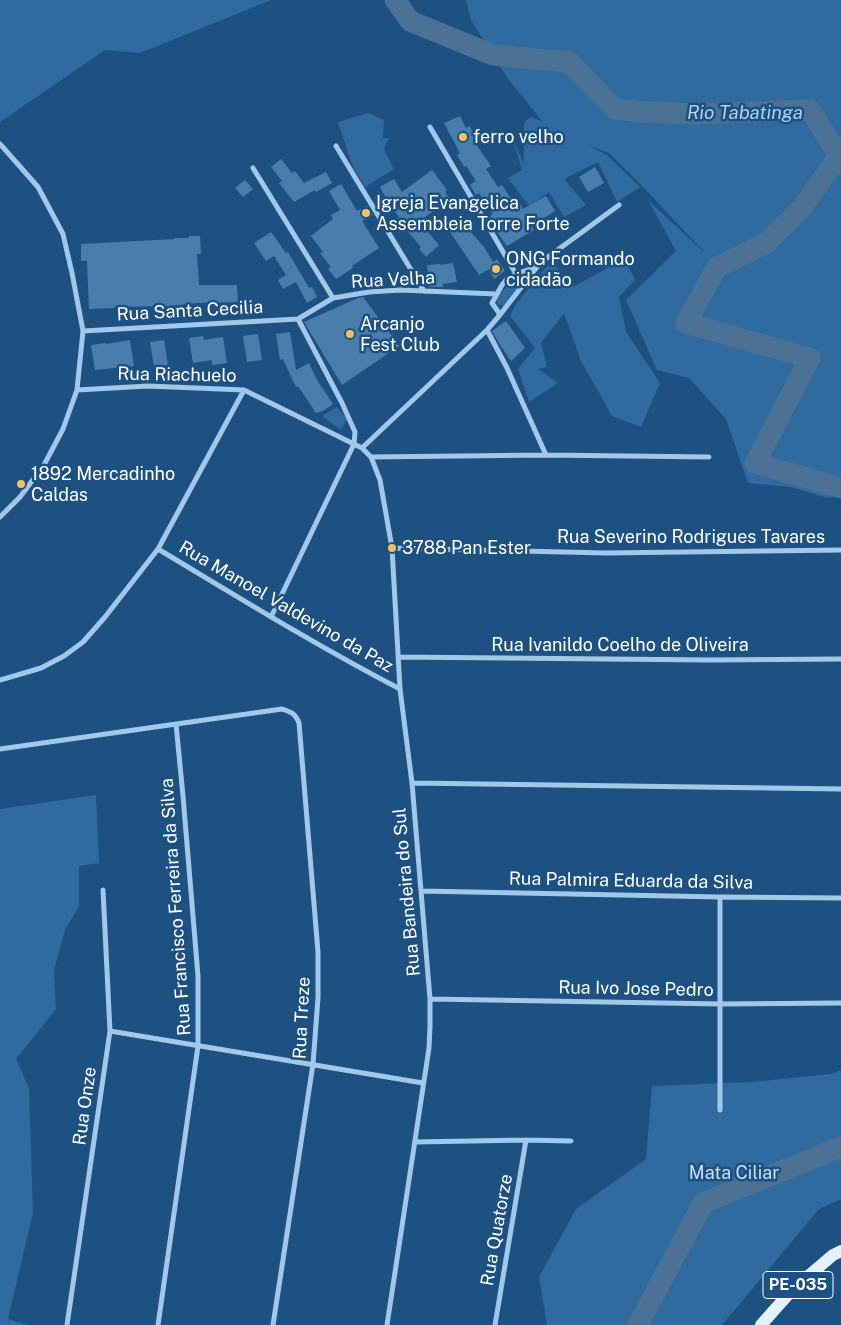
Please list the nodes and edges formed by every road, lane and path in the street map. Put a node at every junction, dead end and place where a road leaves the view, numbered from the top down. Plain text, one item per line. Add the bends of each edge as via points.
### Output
1 (430, 127) dead end
2 (0, 144) edge
3 (336, 146) dead end
4 (253, 168) dead end
5 (619, 205) dead end
6 (540, 263) junction
7 (516, 274) junction
8 (424, 291) junction
9 (496, 294) junction
10 (333, 298) junction
11 (499, 316) junction
12 (298, 319) junction
13 (487, 330) junction
14 (83, 331) junction
15 (77, 390) junction
16 (244, 390) junction
17 (354, 444) junction
18 (362, 448) junction
19 (546, 455) junction
20 (371, 457) junction
21 (709, 457) dead end
22 (0, 516) edge
23 (392, 548) junction
24 (158, 549) junction
25 (841, 550) edge
26 (271, 617) junction
27 (399, 657) junction
28 (841, 659) edge
29 (0, 680) edge
30 (400, 689) junction
31 (176, 724) junction
32 (0, 748) edge
33 (412, 783) junction
34 (841, 789) edge
35 (103, 890) dead end
36 (421, 891) junction
37 (720, 897) junction
38 (841, 898) edge
39 (430, 999) junction
40 (841, 1003) edge
41 (721, 1004) junction
42 (110, 1031) junction
43 (198, 1046) junction
44 (313, 1064) junction
45 (424, 1083) junction
46 (720, 1110) dead end
47 (526, 1140) junction
48 (415, 1142) junction
49 (571, 1142) dead end
50 (841, 1251) edge
51 (67, 1325) edge
52 (158, 1325) edge
53 (273, 1325) edge
54 (387, 1325) edge
55 (495, 1325) edge
56 (761, 1325) edge

1 - 7 street
2 - 14 street via 38,186 63,234
3 - 8 street
4 - 10 street
5 - 6 street
6 - 7 street
6 - 11 street
7 - 9 street via 506,280
8 - 9 street, Rua Velha
8 - 10 street, Rua Velha via 369,292
9 - 11 street via 492,302
10 - 12 street, Rua Velha
11 - 13 street
12 - 14 street, Rua Santa Cecilia
12 - 17 street via 342,402 355,432
13 - 18 street
13 - 19 street
14 - 15 street
15 - 16 street, Rua Riachuelo via 148,386
15 - 22 street via 63,429 44,465 20,497
16 - 17 street, Rua Riachuelo
16 - 24 street
17 - 18 street, Rua Bandeira do Sul
17 - 26 street
18 - 20 street, Rua Bandeira do Sul
19 - 20 street
19 - 21 street
20 - 23 street, Rua Bandeira do Sul via 380,480
23 - 25 street, Rua Severino Rodrigues Tavares via 606,553
23 - 27 street, Rua Bandeira do Sul
24 - 26 street, Rua Manoel Valdevino da Paz
24 - 29 street via 83,642 41,668
26 - 30 street, Rua Manoel Valdevino da Paz
27 - 28 street, Rua Ivanildo Coelho de Oliveira
27 - 30 street, Rua Bandeira do Sul
30 - 33 street, Rua Bandeira do Sul
31 - 32 street
31 - 43 street, Rua Francisco Ferreira da Silva via 198,976
31 - 44 street, Rua Treze via 282,709 296,715 318,952
33 - 34 street
33 - 36 street, Rua Bandeira do Sul
35 - 42 street, Rua Onze
36 - 37 street, Rua Palmira Eduarda da Silva
36 - 39 street, Rua Bandeira do Sul
37 - 38 street, Rua Palmira Eduarda da Silva
37 - 41 street
39 - 41 street, Rua Ivo Jose Pedro
39 - 45 street, Rua Bandeira do Sul
40 - 41 street, Rua Ivo Jose Pedro
41 - 46 street
42 - 43 street
42 - 51 street, Rua Onze
43 - 44 street
43 - 52 street, Rua Francisco Ferreira da Silva
44 - 45 street
44 - 53 street, Rua Treze
45 - 48 street, Rua Bandeira do Sul
47 - 48 street
47 - 49 street
47 - 55 street, Rua Quatorze
48 - 54 street, Rua Bandeira do Sul
50 - 56 main road, PE-035 via 792,1289

